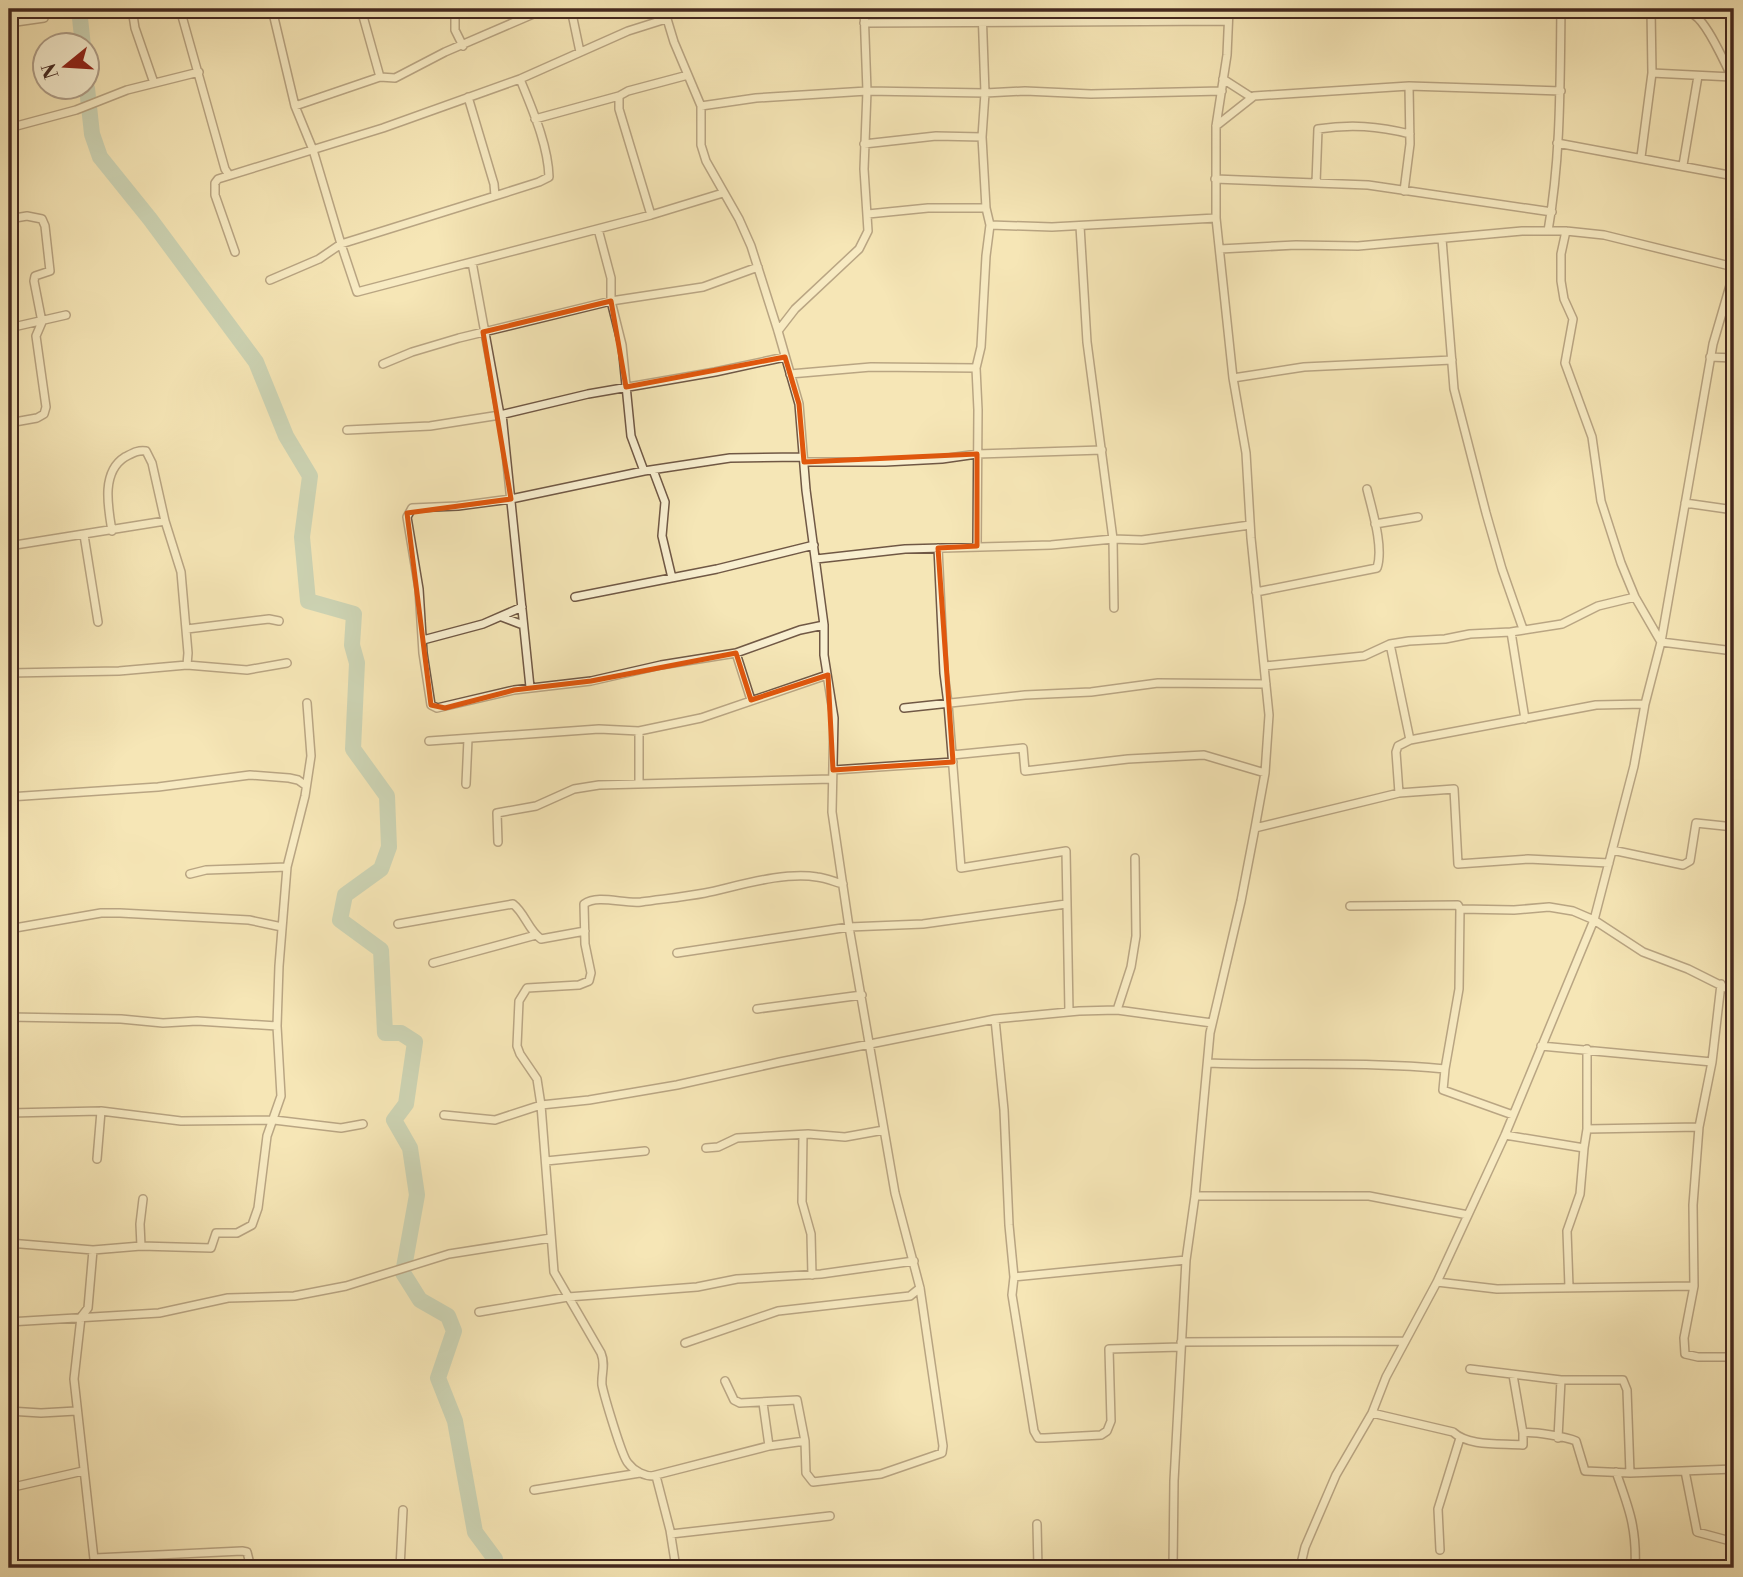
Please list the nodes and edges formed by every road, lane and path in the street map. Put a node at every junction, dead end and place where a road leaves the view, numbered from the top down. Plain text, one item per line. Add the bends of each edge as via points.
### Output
1 (132, 9) edge
2 (180, 9) edge
3 (272, 9) edge
4 (361, 9) edge
5 (455, 9) edge
6 (545, 9) edge
7 (572, 9) edge
8 (665, 9) edge
9 (710, 9) edge
10 (863, 9) edge
11 (982, 9) edge
12 (1229, 9) edge
13 (1561, 9) edge
14 (1632, 9) edge
15 (1651, 9) edge
16 (1690, 11) edge
17 (44, 18) dead end
18 (666, 19) junction
19 (1227, 21) junction
20 (9, 23) edge
21 (864, 23) junction
22 (982, 24) junction
23 (463, 46) junction
24 (580, 52) junction
25 (198, 72) junction
26 (1653, 73) junction
27 (688, 75) junction
28 (1698, 76) junction
29 (380, 77) junction
30 (520, 79) junction
31 (1223, 79) junction
32 (1733, 80) edge
33 (154, 83) junction
34 (1409, 86) junction
35 (867, 91) junction
36 (1222, 91) junction
37 (1561, 91) junction
38 (985, 93) junction
39 (619, 96) junction
40 (468, 97) junction
41 (1251, 97) junction
42 (295, 106) junction
43 (701, 106) junction
44 (535, 119) junction
45 (1216, 126) junction
46 (9, 128) edge
47 (1410, 134) junction
48 (982, 136) junction
49 (864, 144) junction
50 (1558, 144) junction
51 (313, 150) junction
52 (1641, 157) junction
53 (1683, 165) junction
54 (229, 175) junction
55 (1734, 176) edge
56 (1215, 180) junction
57 (1316, 183) junction
58 (1404, 191) junction
59 (723, 192) junction
60 (495, 197) junction
61 (986, 208) junction
62 (1552, 212) junction
63 (868, 214) junction
64 (651, 215) junction
65 (1216, 218) junction
66 (9, 219) edge
67 (990, 225) junction
68 (1080, 226) junction
69 (598, 229) junction
70 (1548, 231) junction
71 (1566, 231) junction
72 (1442, 239) junction
73 (341, 244) junction
74 (1220, 248) junction
75 (235, 252) dead end
76 (472, 262) junction
77 (758, 267) junction
78 (1734, 270) edge
79 (270, 280) dead end
80 (611, 301) junction
81 (66, 315) dead end
82 (42, 322) junction
83 (9, 328) edge
84 (778, 331) junction
85 (483, 332) junction
86 (785, 357) junction
87 (1710, 357) junction
88 (1734, 358) edge
89 (1452, 360) junction
90 (383, 364) dead end
91 (976, 368) junction
92 (790, 374) junction
93 (1233, 377) junction
94 (626, 387) junction
95 (501, 415) junction
96 (9, 423) edge
97 (347, 430) dead end
98 (1102, 450) junction
99 (976, 454) junction
100 (804, 460) junction
101 (653, 470) junction
102 (644, 471) junction
103 (1367, 489) dead end
104 (510, 499) junction
105 (1685, 503) junction
106 (1734, 510) edge
107 (1418, 517) dead end
108 (165, 521) junction
109 (1375, 524) junction
110 (1250, 525) junction
111 (112, 531) junction
112 (84, 535) junction
113 (1113, 539) junction
114 (814, 545) junction
115 (9, 546) edge
116 (977, 546) junction
117 (938, 548) junction
118 (816, 559) junction
119 (9, 565) edge
120 (672, 578) junction
121 (1256, 592) junction
122 (575, 597) dead end
123 (1634, 597) junction
124 (522, 607) junction
125 (1114, 608) dead end
126 (11, 611) dead end
127 (502, 617) junction
128 (279, 621) dead end
129 (99, 622) dead end
130 (523, 625) junction
131 (824, 625) junction
132 (187, 629) junction
133 (1523, 629) junction
134 (1511, 632) junction
135 (423, 639) junction
136 (1661, 642) junction
137 (1390, 644) junction
138 (1734, 651) edge
139 (736, 653) junction
140 (287, 663) dead end
141 (187, 665) junction
142 (1265, 666) junction
143 (9, 673) edge
144 (827, 675) junction
145 (1266, 684) junction
146 (530, 687) junction
147 (751, 700) junction
148 (307, 703) dead end
149 (948, 704) junction
150 (1645, 704) junction
151 (904, 708) dead end
152 (1525, 719) junction
153 (639, 731) junction
154 (468, 739) junction
155 (1410, 740) junction
156 (429, 741) dead end
157 (953, 759) junction
158 (833, 770) junction
159 (1265, 773) junction
160 (832, 779) junction
161 (639, 782) junction
162 (305, 785) junction
163 (466, 785) dead end
164 (1399, 793) junction
165 (9, 797) edge
166 (1734, 827) edge
167 (1255, 828) junction
168 (498, 842) dead end
169 (1612, 850) junction
170 (1135, 858) dead end
171 (1609, 863) junction
172 (287, 867) junction
173 (191, 874) dead end
174 (843, 884) junction
175 (1066, 904) junction
176 (1350, 906) dead end
177 (1460, 909) junction
178 (1594, 920) junction
179 (398, 925) dead end
180 (282, 927) junction
181 (849, 928) junction
182 (9, 929) edge
183 (584, 931) junction
184 (536, 935) junction
185 (677, 953) dead end
186 (433, 964) dead end
187 (1721, 984) junction
188 (1734, 992) edge
189 (862, 996) junction
190 (757, 1009) dead end
191 (1117, 1010) junction
192 (1069, 1012) junction
193 (9, 1017) edge
194 (995, 1019) junction
195 (1212, 1023) junction
196 (277, 1026) junction
197 (870, 1043) junction
198 (1541, 1046) junction
199 (1587, 1049) junction
200 (1209, 1062) junction
201 (1712, 1062) junction
202 (1446, 1069) junction
203 (541, 1105) junction
204 (101, 1111) junction
205 (9, 1113) edge
206 (444, 1115) dead end
207 (1513, 1115) junction
208 (274, 1120) junction
209 (363, 1124) dead end
210 (1699, 1127) junction
211 (1587, 1129) junction
212 (884, 1130) junction
213 (803, 1135) junction
214 (1505, 1135) junction
215 (706, 1148) dead end
216 (1584, 1149) junction
217 (645, 1151) dead end
218 (97, 1159) dead end
219 (546, 1161) junction
220 (1195, 1196) junction
221 (143, 1199) dead end
222 (1468, 1215) junction
223 (551, 1238) junction
224 (9, 1243) edge
225 (141, 1246) junction
226 (93, 1250) junction
227 (1186, 1260) junction
228 (914, 1261) junction
229 (812, 1275) junction
230 (1014, 1277) junction
231 (1437, 1282) junction
232 (1694, 1286) junction
233 (1569, 1287) junction
234 (920, 1288) junction
235 (568, 1297) junction
236 (479, 1312) dead end
237 (81, 1317) junction
238 (9, 1322) edge
239 (1404, 1341) junction
240 (685, 1343) dead end
241 (1181, 1345) junction
242 (1734, 1357) edge
243 (1470, 1369) dead end
244 (1513, 1375) junction
245 (1561, 1380) junction
246 (725, 1381) dead end
247 (763, 1403) junction
248 (9, 1411) edge
249 (76, 1411) junction
250 (1372, 1413) junction
251 (1523, 1433) junction
252 (1460, 1438) junction
253 (1558, 1438) junction
254 (805, 1441) junction
255 (769, 1446) junction
256 (1734, 1469) edge
257 (83, 1471) junction
258 (1685, 1471) junction
259 (1616, 1472) junction
260 (639, 1473) junction
261 (1630, 1473) junction
262 (651, 1477) junction
263 (9, 1488) edge
264 (534, 1490) dead end
265 (403, 1510) dead end
266 (830, 1516) dead end
267 (1037, 1524) dead end
268 (671, 1534) junction
269 (1734, 1542) edge
270 (1440, 1550) dead end
271 (95, 1558) junction
272 (95, 1568) edge
273 (251, 1568) edge
274 (400, 1568) edge
275 (676, 1568) edge
276 (1038, 1568) edge
277 (1173, 1568) edge
278 (1300, 1568) edge
279 (1635, 1568) edge

1 - 33 street
2 - 25 street
3 - 42 street
4 - 29 street
5 - 23 street via 455,30
6 - 23 street
7 - 24 street
8 - 9 street
8 - 18 street
10 - 21 street
11 - 22 street
12 - 19 street
13 - 37 street
14 - 15 street
15 - 16 street
15 - 26 street
16 - 32 street via 1716,45
17 - 20 street
18 - 24 street
18 - 27 street
19 - 22 street
19 - 31 street
21 - 22 street
21 - 35 street
22 - 38 street
23 - 29 street via 395,78
24 - 30 street
25 - 33 street
25 - 54 street
26 - 28 street
26 - 52 street
27 - 39 street
27 - 43 street
28 - 32 street
28 - 53 street
29 - 42 street
30 - 40 street
30 - 44 street
31 - 36 street
31 - 41 street
33 - 46 street
34 - 37 street
34 - 41 street
34 - 47 street
35 - 38 street
35 - 43 street
35 - 49 street
36 - 38 street
36 - 45 street
37 - 50 street
38 - 48 street
39 - 44 street
39 - 64 street
40 - 51 street
40 - 60 street
41 - 45 street
42 - 51 street
43 - 59 street via 701,145
44 - 60 street via 549,177
45 - 56 street
47 - 57 street via 1359,125 1318,129
47 - 58 street
48 - 49 street
48 - 61 street
49 - 63 street
50 - 52 street
50 - 62 street
51 - 54 street
51 - 73 street
52 - 53 street
53 - 55 street
54 - 75 street via 215,183 215,195
56 - 57 street
56 - 65 street
57 - 58 street
58 - 62 street
59 - 64 street
59 - 77 street
60 - 73 street
61 - 63 street
61 - 67 street
62 - 70 street
63 - 84 street via 868,231 859,249
64 - 69 street
65 - 68 street
65 - 74 street
66 - 82 street via 36,217 45,226 50,271 35,275 34,281
67 - 68 street
67 - 91 street
68 - 98 street via 1087,342
69 - 76 street
69 - 80 street via 611,278
70 - 71 street
70 - 72 street
71 - 78 street via 1641,243
71 - 123 street via 1561,281 1563,299 1573,318 1565,363 1592,437 1601,501
72 - 74 street via 1359,246
72 - 89 street
73 - 76 street via 357,292
73 - 79 street
74 - 93 street
76 - 85 street
77 - 80 street via 703,287
77 - 84 street
78 - 87 street
80 - 85 street
80 - 94 street
81 - 82 street
82 - 83 street
82 - 96 street via 36,335 44,414
84 - 86 street
85 - 90 street
85 - 95 street
86 - 92 street
86 - 94 street
87 - 88 street
87 - 105 street
89 - 93 street via 1304,367
89 - 133 street via 1454,389 1473,467
91 - 92 street via 871,367
91 - 99 street
92 - 100 street via 799,404
93 - 110 street via 1246,453
94 - 95 street
94 - 102 street via 631,436
95 - 97 street via 430,426
95 - 104 street
98 - 99 street
98 - 113 street
99 - 100 street via 919,460
99 - 116 street
100 - 101 street via 730,458
100 - 114 street
101 - 102 street
101 - 120 street via 665,502 662,537
102 - 104 street
103 - 109 street
104 - 124 street
104 - 135 street via 409,510
105 - 106 street
105 - 136 street
107 - 109 street
108 - 111 street
108 - 111 street via 152,463 146,451 140,450 120,461 111,474
108 - 132 street via 181,572
109 - 121 street via 1377,568
110 - 113 street via 1142,540
110 - 121 street
111 - 112 street
112 - 115 street
112 - 129 street
113 - 116 street
113 - 125 street
114 - 118 street
114 - 120 street
116 - 117 street
117 - 118 street
117 - 149 street
118 - 131 street
119 - 126 street
120 - 122 street
121 - 142 street
123 - 133 street via 1598,606 1562,624
123 - 136 street
124 - 127 street
124 - 130 street
127 - 130 street
127 - 135 street
128 - 132 street
130 - 146 street
131 - 139 street
131 - 144 street
132 - 141 street
133 - 134 street
134 - 137 street
134 - 152 street
135 - 146 street via 431,705 437,708
136 - 138 street
136 - 150 street
137 - 142 street via 1364,656
137 - 155 street
139 - 146 street via 591,681
139 - 147 street
140 - 141 street via 247,670
141 - 143 street
142 - 145 street
144 - 147 street
144 - 158 street via 834,718
145 - 149 street via 1158,683
145 - 159 street
147 - 153 street via 701,718
148 - 162 street via 311,756
149 - 151 street
149 - 157 street
150 - 152 street via 1596,705
150 - 169 street
152 - 155 street
153 - 154 street via 598,729
153 - 161 street
154 - 156 street
154 - 163 street
155 - 164 street via 1396,752
157 - 158 street
157 - 159 street via 1023,748 1025,771 1204,755
157 - 175 street via 961,869 1066,851
158 - 160 street
159 - 167 street
160 - 161 street
160 - 174 street
161 - 168 street via 574,789 536,806 497,813
162 - 165 street via 289,778 250,775 158,787
162 - 172 street
164 - 167 street
164 - 171 street via 1454,789 1458,864 1528,859
166 - 169 street via 1696,823 1692,855 1683,865
167 - 195 street
169 - 171 street
170 - 191 street via 1136,936
171 - 178 street
172 - 173 street
172 - 180 street
174 - 181 street
174 - 183 street via 815,876 763,879 644,901 587,901
175 - 181 street via 923,924
175 - 192 street
176 - 177 street via 1432,904 1458,905
177 - 178 street via 1549,907
177 - 202 street via 1459,989
178 - 187 street via 1643,952
178 - 198 street
179 - 184 street via 513,904
180 - 182 street via 249,920 120,913
180 - 196 street
181 - 185 street
181 - 189 street
183 - 184 street via 541,939
183 - 203 street via 589,981 527,988 519,1001 517,1046 537,1079
184 - 186 street
187 - 188 street
187 - 201 street
189 - 190 street
189 - 197 street
191 - 192 street
191 - 195 street
192 - 194 street
193 - 196 street
194 - 197 street
194 - 230 street
195 - 200 street
196 - 208 street via 281,1096
197 - 203 street via 677,1085
197 - 212 street
198 - 199 street
198 - 207 street
199 - 201 street
199 - 211 street
200 - 202 street
200 - 220 street
201 - 210 street
202 - 207 street via 1443,1090
203 - 206 street via 495,1120
203 - 219 street
204 - 205 street
204 - 208 street via 181,1121
204 - 218 street
207 - 214 street
208 - 209 street via 341,1128
208 - 225 street via 251,1225 237,1233 216,1233 211,1248
210 - 211 street
210 - 232 street via 1693,1205
211 - 216 street
212 - 213 street via 845,1137
212 - 228 street
213 - 215 street via 737,1138
213 - 229 street via 802,1202 811,1234
214 - 216 street
214 - 222 street
216 - 233 street via 1580,1195 1567,1231
217 - 219 street
219 - 223 street
220 - 222 street via 1369,1196
220 - 227 street
221 - 225 street
222 - 231 street
223 - 235 street via 554,1272
223 - 237 street via 449,1254 346,1286 294,1296 228,1298 159,1313
224 - 226 street
225 - 226 street
226 - 237 street via 88,1308
227 - 230 street
227 - 241 street
228 - 229 street
228 - 234 street
229 - 235 street
230 - 241 street via 1012,1295 1038,1438 1107,1432 1111,1421 1109,1349
231 - 233 street via 1497,1289
231 - 239 street
232 - 233 street
232 - 242 street via 1685,1354
234 - 240 street via 910,1296 778,1311
234 - 254 street via 942,1453 881,1474 813,1482 806,1473
235 - 236 street
235 - 260 street via 601,1353 604,1397 626,1461
237 - 238 street
237 - 249 street via 74,1379
239 - 241 street
239 - 250 street
241 - 277 street
243 - 244 street
244 - 245 street
244 - 251 street
245 - 253 street
245 - 261 street via 1623,1380
246 - 247 street via 734,1400
247 - 254 street via 797,1400
247 - 255 street
248 - 249 street
249 - 257 street
250 - 252 street via 1453,1432
250 - 278 street via 1336,1475
251 - 252 street via 1523,1445
251 - 253 street
252 - 270 street via 1438,1508
253 - 259 street via 1576,1441 1585,1471
254 - 255 street
255 - 262 street
256 - 258 street
257 - 263 street
257 - 271 street
258 - 261 street
258 - 269 street via 1697,1532
259 - 261 street
259 - 279 street via 1632,1517
260 - 262 street
260 - 264 street
262 - 268 street via 656,1476
265 - 274 street
266 - 268 street
267 - 276 street
268 - 275 street
271 - 272 street
271 - 273 street via 242,1551 247,1552

